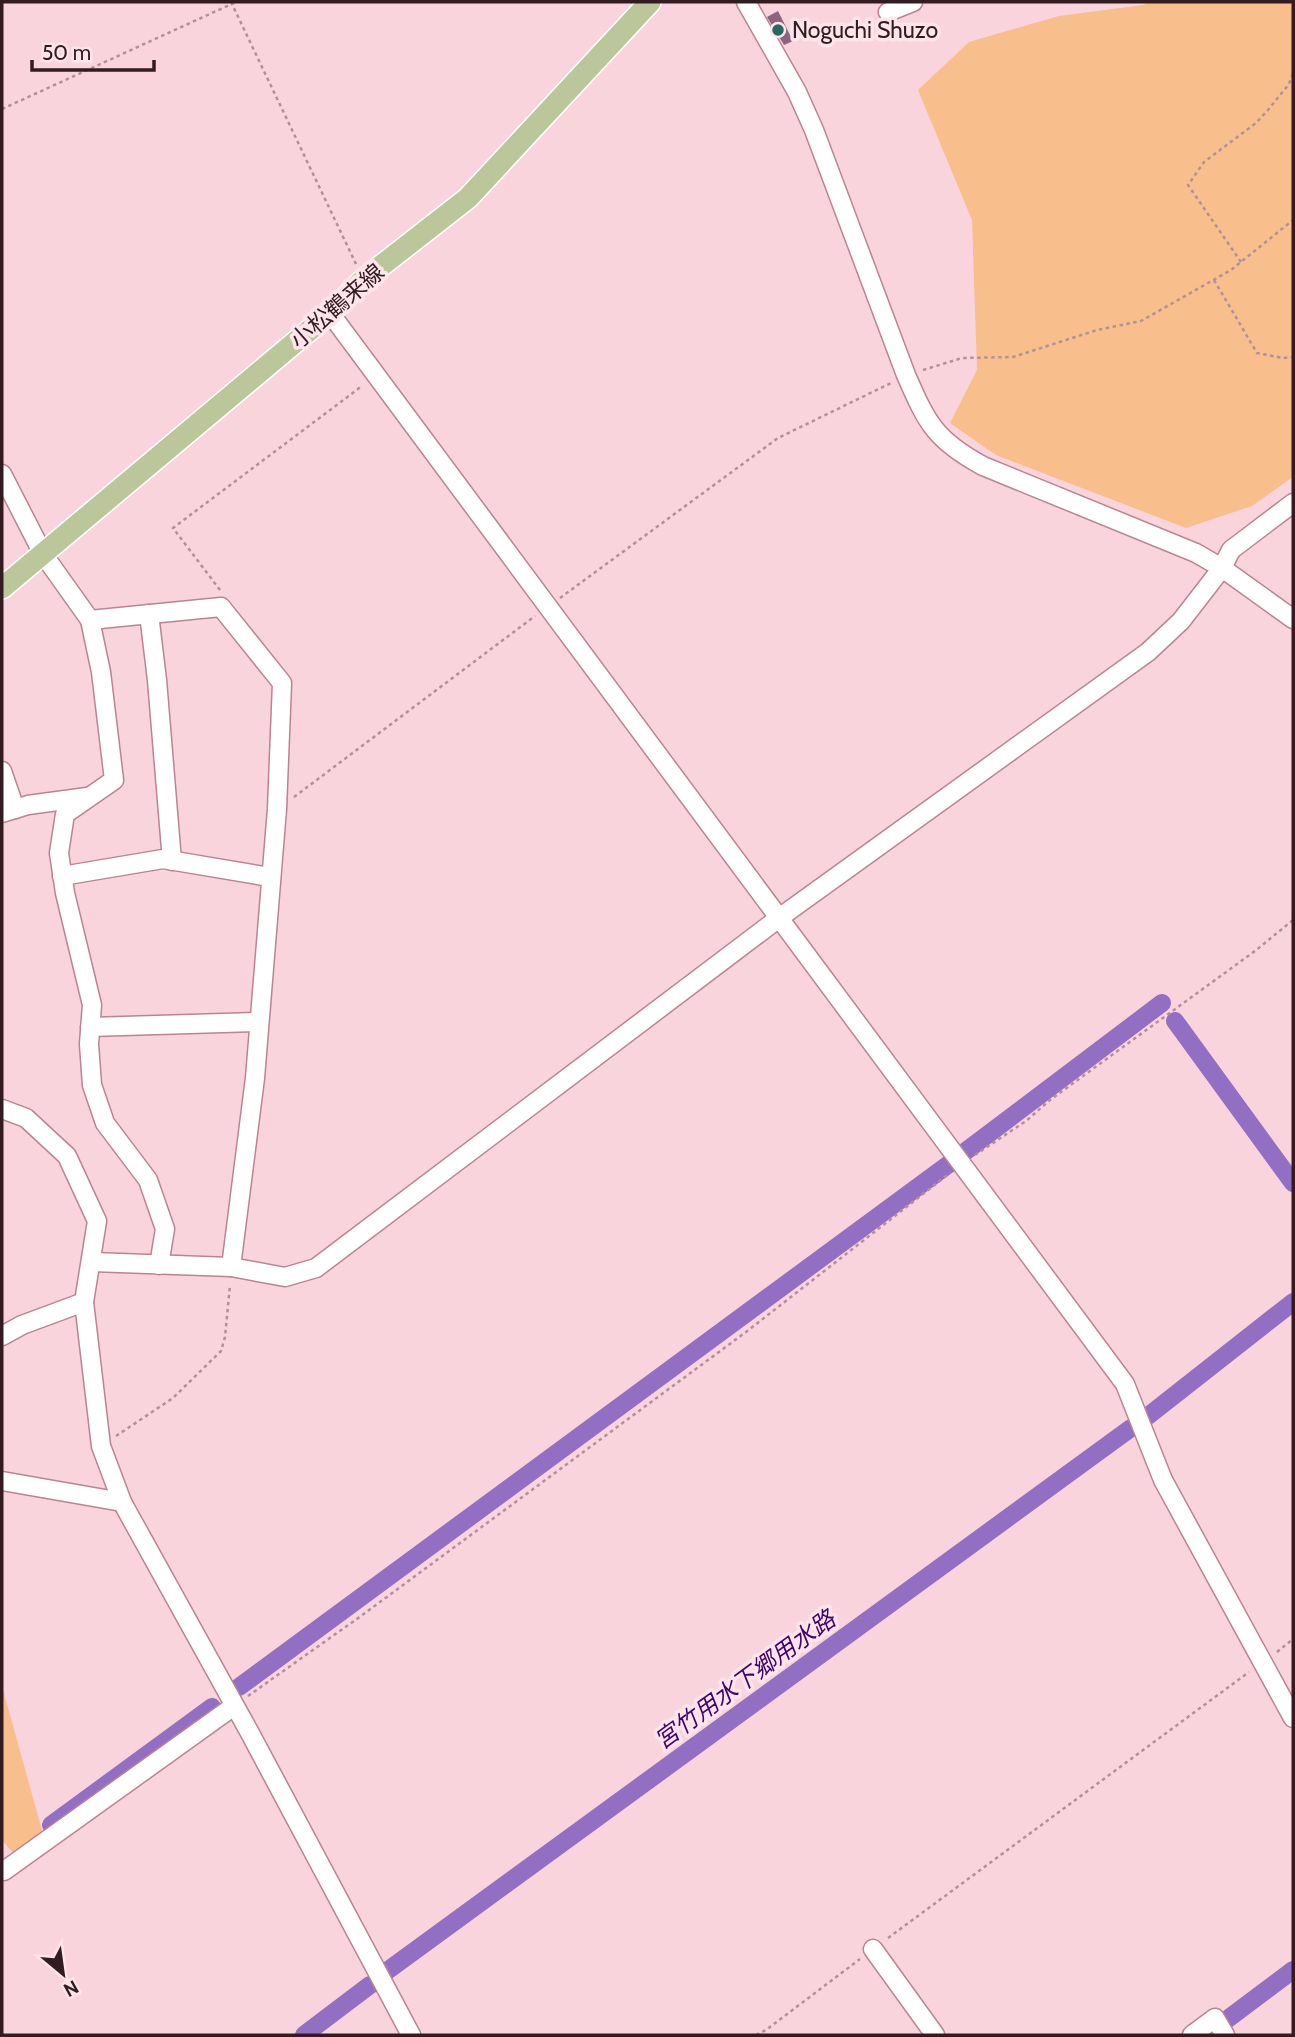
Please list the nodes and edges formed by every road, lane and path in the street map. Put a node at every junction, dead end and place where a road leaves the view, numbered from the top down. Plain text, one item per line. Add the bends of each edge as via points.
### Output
1 (233, 2) edge
2 (650, 2) edge
3 (746, 2) edge
4 (913, 2) edge
5 (888, 12) dead end
6 (1293, 73) edge
7 (2, 109) edge
8 (1293, 220) edge
9 (1241, 262) junction
10 (363, 280) junction
11 (1214, 280) junction
12 (330, 313) junction
13 (1293, 357) edge
14 (906, 375) junction
15 (376, 376) junction
16 (2, 474) edge
17 (1293, 503) edge
18 (43, 554) junction
19 (1222, 568) junction
20 (2, 588) edge
21 (221, 607) junction
22 (548, 607) junction
23 (149, 614) junction
24 (1293, 619) edge
25 (90, 620) junction
26 (2, 771) edge
27 (90, 796) junction
28 (277, 809) junction
29 (8, 811) edge
30 (172, 861) junction
31 (62, 876) junction
32 (270, 877) junction
33 (779, 918) junction
34 (1293, 920) edge
35 (259, 1022) junction
36 (90, 1027) junction
37 (2, 1109) edge
38 (961, 1165) junction
39 (92, 1262) junction
40 (159, 1265) junction
41 (232, 1267) junction
42 (84, 1302) junction
43 (2, 1336) edge
44 (101, 1446) junction
45 (2, 1481) edge
46 (121, 1502) junction
47 (1293, 1639) edge
48 (1262, 1662) junction
49 (234, 1706) junction
50 (1293, 1718) edge
51 (4, 1871) dead end
52 (873, 1949) junction
53 (411, 2035) edge
54 (755, 2035) edge
55 (935, 2035) edge
56 (1192, 2035) edge
57 (1225, 2035) edge

1 - 7 path
1 - 10 path
2 - 10 main road, 小松鶴来線 via 468,198
3 - 14 street via 814,130
4 - 5 street
6 - 9 path via 1256,123 1204,162 1188,185
8 - 9 path
9 - 11 path
10 - 12 main road, 小松鶴来線
11 - 13 path via 1257,353
11 - 14 path via 1141,321 1097,330 1013,358 962,358
12 - 15 street
12 - 18 main road, 小松鶴来線
14 - 19 street via 931,427 960,454
14 - 22 path via 778,438
15 - 21 path via 173,528 219,587
15 - 22 street
16 - 18 street
17 - 19 street via 1231,550
18 - 20 main road, 小松鶴来線
18 - 25 street
19 - 24 street
19 - 33 street via 1181,621 1148,652
21 - 23 street
21 - 28 street via 282,683
22 - 28 path
22 - 33 street
23 - 25 street
23 - 30 street
25 - 27 street via 114,780
26 - 29 street
27 - 29 street
27 - 31 street via 65,814 59,853
28 - 32 street
30 - 31 street
30 - 32 street
31 - 36 street via 92,1005
32 - 35 street
33 - 38 street
33 - 41 street via 316,1268 285,1277
34 - 38 path
35 - 36 street
35 - 41 street
36 - 40 street via 92,1085 106,1123 148,1180 165,1229
37 - 39 street via 26,1118 67,1157 97,1221
38 - 48 street via 1125,1384 1163,1480
38 - 49 path via 746,1332
39 - 40 street
39 - 42 street
40 - 41 street
41 - 44 path via 221,1351 173,1398
42 - 43 street
42 - 44 street
44 - 46 street
45 - 46 street
46 - 49 street
47 - 48 path
48 - 50 street
48 - 52 path
49 - 51 street
49 - 53 street
52 - 54 path
52 - 55 street
56 - 57 street via 1215,2018

